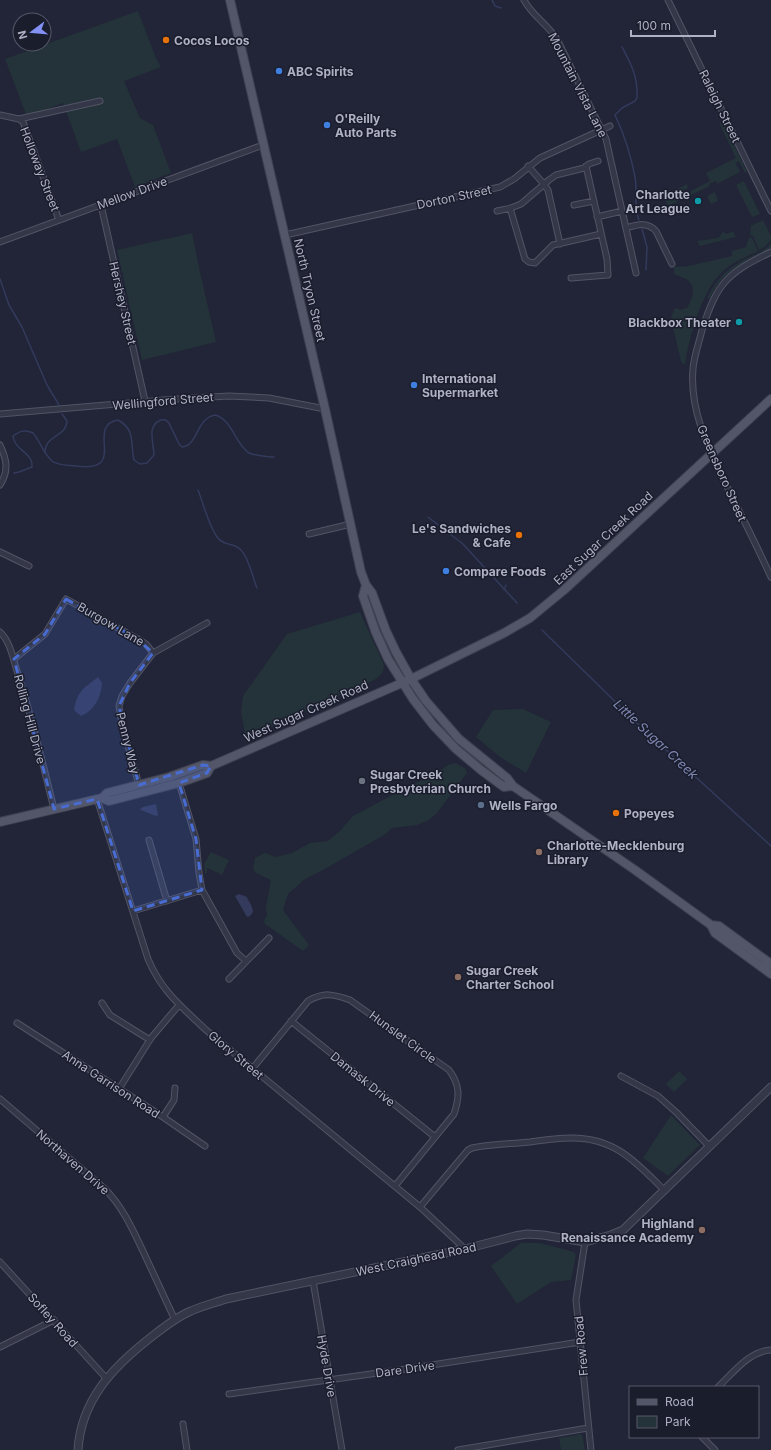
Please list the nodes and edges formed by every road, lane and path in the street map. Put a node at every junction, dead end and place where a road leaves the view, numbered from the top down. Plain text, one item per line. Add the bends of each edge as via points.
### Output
1 (230, 0) edge
2 (524, 0) edge
3 (668, 0) edge
4 (100, 101) dead end
5 (0, 115) edge
6 (19, 119) junction
7 (610, 126) dead end
8 (602, 130) junction
9 (263, 145) junction
10 (598, 161) dead end
11 (528, 166) junction
12 (586, 166) junction
13 (544, 184) junction
14 (594, 201) junction
15 (101, 205) junction
16 (574, 206) dead end
17 (510, 208) junction
18 (497, 211) dead end
19 (622, 211) junction
20 (771, 211) edge
21 (598, 217) junction
22 (59, 220) junction
23 (626, 228) junction
24 (602, 234) junction
25 (285, 235) junction
26 (0, 242) edge
27 (560, 244) junction
28 (771, 252) edge
29 (672, 264) dead end
30 (636, 273) dead end
31 (571, 278) dead end
32 (771, 399) edge
33 (145, 401) junction
34 (325, 409) junction
35 (0, 414) edge
36 (0, 445) edge
37 (712, 454) junction
38 (0, 485) edge
39 (351, 524) junction
40 (309, 534) dead end
41 (0, 552) edge
42 (29, 566) dead end
43 (771, 577) edge
44 (366, 585) junction
45 (207, 623) dead end
46 (0, 632) edge
47 (154, 653) junction
48 (14, 659) junction
49 (411, 678) junction
50 (403, 682) junction
51 (211, 766) junction
52 (179, 783) junction
53 (139, 785) junction
54 (514, 786) junction
55 (100, 798) junction
56 (54, 810) junction
57 (0, 822) edge
58 (149, 840) dead end
59 (202, 890) junction
60 (167, 901) junction
61 (133, 911) junction
62 (712, 925) junction
63 (269, 938) dead end
64 (246, 961) junction
65 (771, 964) edge
66 (771, 974) edge
67 (229, 979) dead end
68 (102, 1003) dead end
69 (179, 1005) junction
70 (291, 1021) junction
71 (17, 1023) dead end
72 (150, 1040) junction
73 (252, 1068) junction
74 (621, 1076) dead end
75 (771, 1086) edge
76 (175, 1088) dead end
77 (118, 1089) junction
78 (0, 1099) edge
79 (163, 1117) junction
80 (435, 1138) junction
81 (205, 1146) dead end
82 (709, 1146) junction
83 (395, 1186) junction
84 (664, 1190) junction
85 (420, 1207) junction
86 (585, 1242) junction
87 (465, 1249) junction
88 (1, 1264) edge
89 (313, 1281) junction
90 (54, 1320) junction
91 (175, 1320) junction
92 (580, 1342) junction
93 (0, 1347) edge
94 (771, 1350) edge
95 (106, 1378) junction
96 (330, 1380) junction
97 (719, 1386) edge
98 (229, 1394) dead end
99 (183, 1424) dead end
100 (588, 1428) junction
101 (703, 1438) edge
102 (78, 1450) edge
103 (187, 1450) edge
104 (342, 1450) edge
105 (458, 1450) edge
106 (591, 1450) edge
107 (715, 1450) edge

1 - 9 main road, North Tryon Street
2 - 8 street, Mountain Vista Lane via 530,10 556,36
3 - 20 street, Raleigh Street
4 - 6 street
5 - 6 street
6 - 22 street, Holloway Street via 23,122
7 - 8 street, Dorton Street
8 - 11 street, Dorton Street via 558,149
8 - 19 street, Mountain Vista Lane
9 - 15 street, Mellow Drive
9 - 25 main road, North Tryon Street
10 - 12 street
11 - 13 street
11 - 25 street, Dorton Street via 500,187
12 - 13 street via 556,175
12 - 14 street
13 - 17 street via 525,201
13 - 27 street via 549,194
14 - 16 street
14 - 21 street
15 - 22 street, Mellow Drive
15 - 33 street, Hershey Street
17 - 18 street
17 - 27 street via 525,259 529,262 535,263 550,247
19 - 21 street
19 - 23 street, Mountain Vista Lane
21 - 24 street
22 - 26 street, Mellow Drive
23 - 29 street via 641,224 651,226 656,230
23 - 30 street, Mountain Vista Lane
24 - 27 street
24 - 31 street via 608,275
25 - 34 main road, North Tryon Street
28 - 37 street, Greensboro Street via 742,267 727,279 713,298 698,344 693,369 695,404
32 - 37 main road, East Sugar Creek Road
33 - 34 street, Wellingford Street via 254,396
33 - 35 street, Wellingford Street
34 - 39 main road, North Tryon Street
36 - 38 street via 7,467 5,478
37 - 43 street, Greensboro Street
37 - 49 main road, East Sugar Creek Road via 540,610 504,634
39 - 40 street
39 - 44 main road, North Tryon Street
41 - 42 street
44 - 49 main road, North Tryon Street via 372,593 386,631
44 - 50 main road, North Tryon Street via 363,596 371,621
45 - 47 street, Penny Way
46 - 48 street, Rolling Hill Drive
47 - 48 street, Burgow Lane via 146,644 66,599 45,634
47 - 53 street, Penny Way via 130,683 119,706
48 - 56 street, Rolling Hill Drive
49 - 50 main road, West Sugar Creek Road
49 - 54 main road, North Tryon Street via 434,711 459,739
50 - 51 main road, West Sugar Creek Road
50 - 54 main road, North Tryon Street via 422,712 456,749 504,787
51 - 52 main road, West Sugar Creek Road via 207,773
51 - 53 main road, West Sugar Creek Road via 203,765
52 - 55 main road, West Sugar Creek Road via 109,801
52 - 59 street via 197,845
53 - 55 main road, West Sugar Creek Road via 107,793
54 - 62 main road, North Tryon Street
55 - 56 main road, West Sugar Creek Road
55 - 61 street, Glory Street
56 - 57 main road, West Sugar Creek Road
58 - 60 street
59 - 60 street
59 - 64 street via 238,953
60 - 61 street
61 - 69 street, Glory Street via 154,974
62 - 65 main road, North Tryon Street via 719,926
62 - 66 main road, North Tryon Street via 716,933
63 - 64 street
64 - 67 street
68 - 72 street via 110,1015
69 - 72 street
69 - 73 street, Glory Street
70 - 73 street, Hunslet Circle
70 - 80 street, Damask Drive
70 - 80 street, Hunslet Circle via 308,1001 327,994 338,995 350,1000 448,1070 455,1079 458,1102 454,1114
71 - 77 street, Anna Garrison Road
72 - 77 street
73 - 83 street, Glory Street
74 - 82 street via 658,1096
75 - 82 street, West Craighead Road
76 - 79 street via 174,1100
77 - 79 street, Anna Garrison Road
78 - 91 street, Northaven Drive via 113,1197 134,1233
79 - 81 street, Anna Garrison Road
80 - 83 street, Hunslet Circle
82 - 84 street, West Craighead Road
83 - 85 street, Glory Street
84 - 85 street via 625,1153 595,1141 572,1138 472,1148
84 - 86 street, West Craighead Road via 623,1230
85 - 87 street, Glory Street
86 - 87 street, West Craighead Road via 527,1234
86 - 92 street, Frew Road via 576,1300
87 - 89 street, West Craighead Road
88 - 90 street, Sofley Road
89 - 91 street, West Craighead Road via 226,1299 190,1311
89 - 96 street, Hyde Drive
90 - 93 street
90 - 95 street, Sofley Road
91 - 95 street, West Craighead Road via 138,1347
92 - 96 street, Dare Drive
92 - 100 street, Frew Road
94 - 97 street via 756,1353
95 - 102 street, West Craighead Road via 91,1402 82,1424
96 - 98 street, Dare Drive
96 - 104 street, Hyde Drive
99 - 103 street
100 - 105 street
100 - 106 street, Frew Road
101 - 107 street

